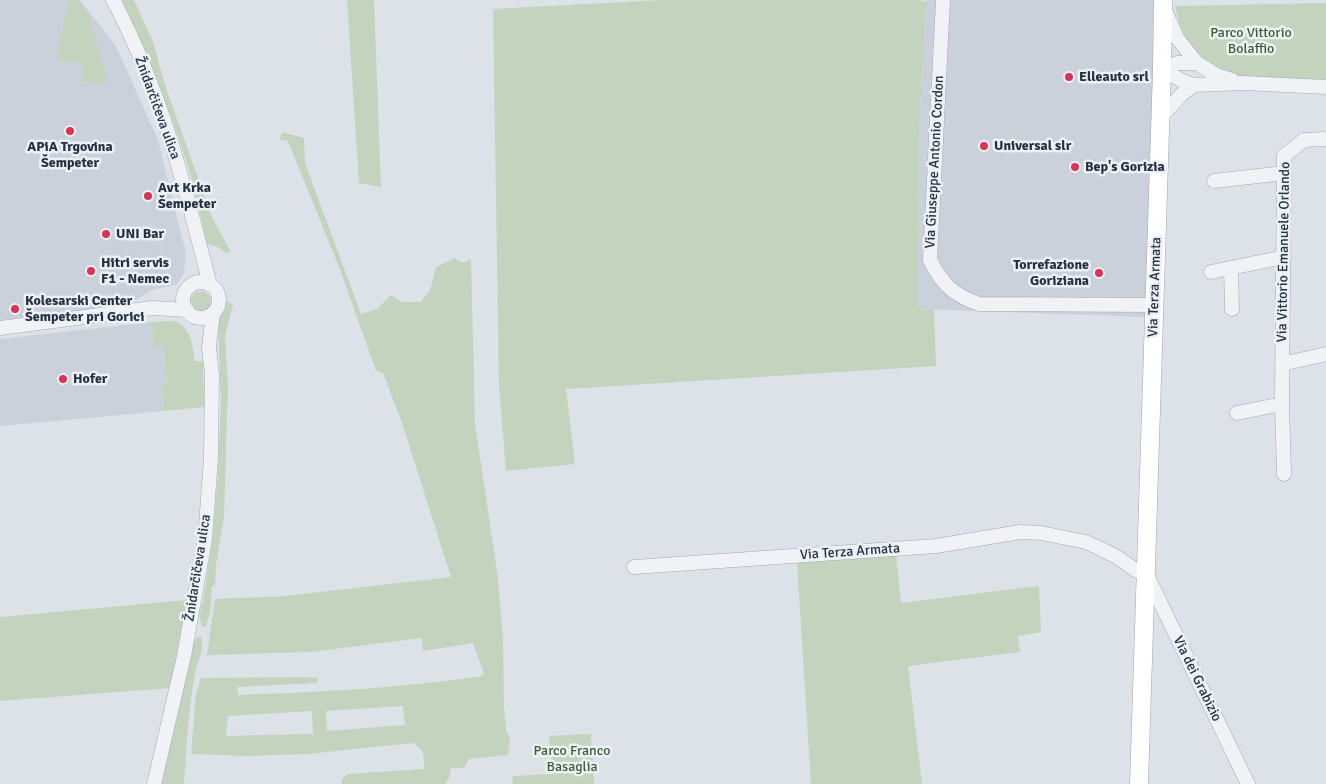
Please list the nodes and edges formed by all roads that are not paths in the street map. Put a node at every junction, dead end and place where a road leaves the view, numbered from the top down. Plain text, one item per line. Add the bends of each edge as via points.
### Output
1 (113, 0) edge
2 (943, 0) edge
3 (1163, 3) edge
4 (1197, 63) junction
5 (1162, 68) junction
6 (1243, 83) junction
7 (1194, 85) junction
8 (1326, 87) edge
9 (1160, 118) junction
10 (1326, 139) edge
11 (1284, 173) junction
12 (1214, 181) dead end
13 (200, 248) junction
14 (1284, 257) junction
15 (1231, 268) junction
16 (1211, 272) dead end
17 (210, 285) junction
18 (189, 290) junction
19 (1154, 306) junction
20 (153, 308) junction
21 (1232, 309) dead end
22 (213, 313) junction
23 (191, 314) junction
24 (0, 328) edge
25 (209, 347) junction
26 (1326, 354) edge
27 (1282, 364) junction
28 (1282, 404) junction
29 (1238, 413) dead end
30 (1284, 474) dead end
31 (634, 567) dead end
32 (1146, 573) junction
33 (154, 784) edge
34 (1139, 784) edge
35 (1248, 784) edge

1 - 13 street, Žnidarčičeva ulica via 162,112
2 - 19 street, Via Giuseppe Antonio Cordon via 930,260 939,278 952,290 979,304
3 - 4 street via 1177,38
3 - 5 main road, Via Terza Armata
4 - 5 street via 1177,63
4 - 6 street via 1216,75
5 - 7 street
5 - 9 main road, Via Terza Armata
6 - 7 street
6 - 8 street
7 - 9 street
9 - 19 main road, Via Terza Armata
10 - 11 street, Via Vittorio Emanuele Orlando via 1304,140 1284,156
11 - 12 street
11 - 14 street, Via Vittorio Emanuele Orlando
13 - 17 street, Žnidarčičeva ulica
13 - 18 street, Žnidarčičeva ulica
14 - 15 street
14 - 27 street, Via Vittorio Emanuele Orlando
15 - 16 street
15 - 21 street
17 - 18 street via 200,283
17 - 22 street, Žnidarčičeva ulica via 219,298
18 - 20 street
18 - 23 street, Žnidarčičeva ulica via 184,300
19 - 32 main road, Via Terza Armata
20 - 23 street
20 - 24 street
22 - 23 street via 205,318
22 - 25 street, Žnidarčičeva ulica
23 - 25 street, Žnidarčičeva ulica
25 - 33 street, Žnidarčičeva ulica via 212,458 205,539 184,656
26 - 27 street, Via Vittorio Emanuele Orlando
27 - 28 street, Via Vittorio Emanuele Orlando
28 - 29 street
28 - 30 street, Via Vittorio Emanuele Orlando
31 - 32 street, Via Terza Armata via 936,546 1020,532 1086,542
32 - 34 main road, Via Terza Armata
32 - 35 street, Via dei Grabizio

